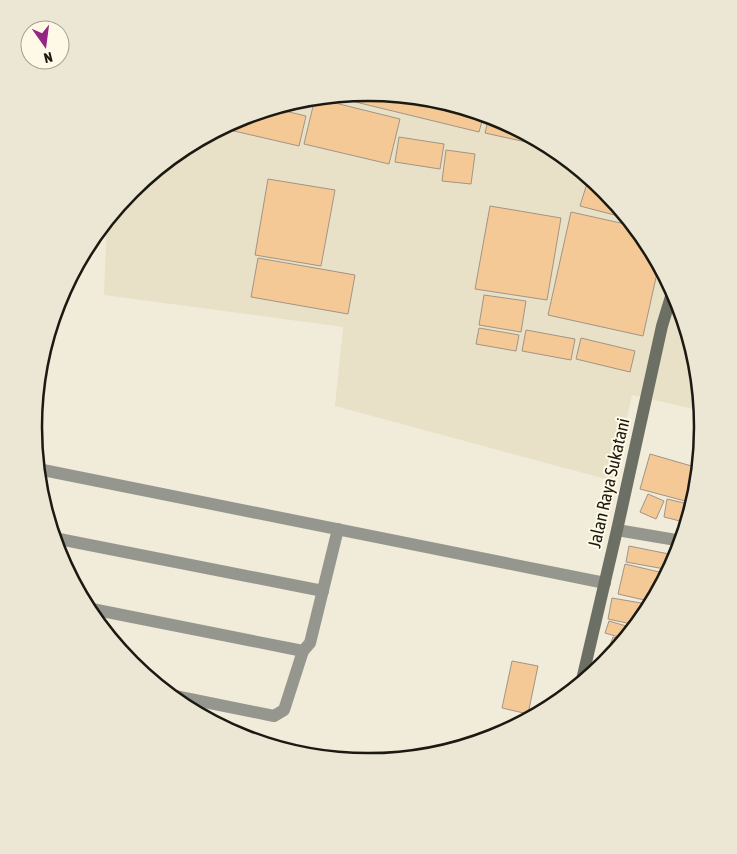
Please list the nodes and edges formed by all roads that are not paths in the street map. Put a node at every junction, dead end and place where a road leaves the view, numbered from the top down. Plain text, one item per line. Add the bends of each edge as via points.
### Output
1 (670, 301) edge
2 (45, 470) edge
3 (338, 529) junction
4 (617, 530) junction
5 (63, 540) edge
6 (674, 540) edge
7 (605, 583) junction
8 (323, 591) junction
9 (99, 610) edge
10 (303, 651) junction
11 (583, 672) edge
12 (188, 699) edge

1 - 4 main road, Jalan Raya Sukatani
2 - 3 street
3 - 7 street
3 - 8 street
4 - 6 street
4 - 7 main road, Jalan Raya Sukatani
5 - 8 street
7 - 11 main road, Jalan Raya Sukatani
8 - 10 street via 310,643
9 - 10 street
10 - 12 street via 284,710 274,716

